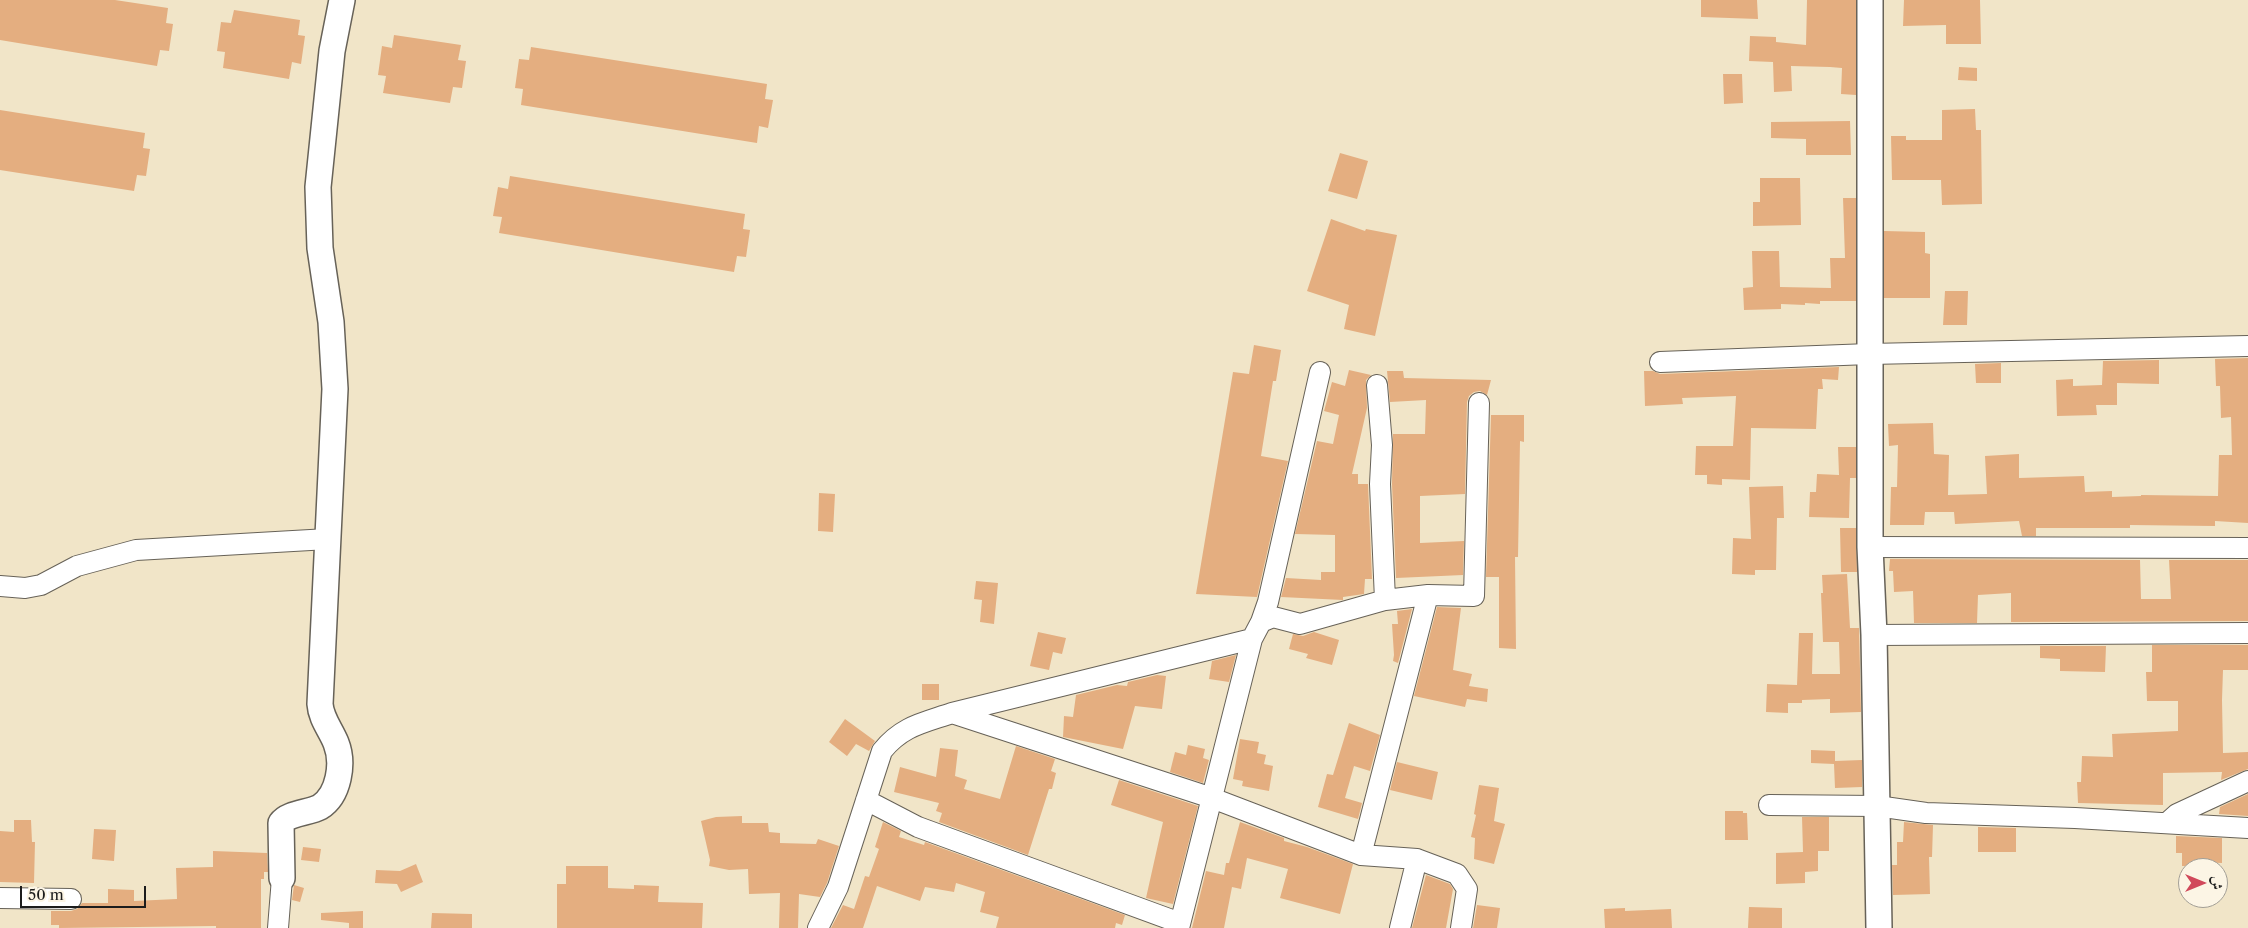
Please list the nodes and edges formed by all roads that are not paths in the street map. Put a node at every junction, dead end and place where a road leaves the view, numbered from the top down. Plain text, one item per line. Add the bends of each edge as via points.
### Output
1 (342, 0) edge
2 (1870, 0) edge
3 (2248, 346) edge
4 (1869, 354) junction
5 (1660, 362) dead end
6 (1320, 372) dead end
7 (1377, 385) dead end
8 (1480, 403) dead end
9 (328, 539) junction
10 (1870, 547) junction
11 (2248, 548) edge
12 (0, 586) edge
13 (1428, 596) junction
14 (1385, 600) junction
15 (1261, 622) junction
16 (2248, 633) edge
17 (1874, 635) junction
18 (1252, 639) junction
19 (952, 713) junction
20 (2248, 781) edge
21 (1212, 798) junction
22 (866, 800) junction
23 (1769, 804) dead end
24 (1877, 806) junction
25 (2167, 823) junction
26 (2248, 828) edge
27 (1361, 855) junction
28 (1417, 860) junction
29 (282, 878) joint
30 (0, 898) edge
31 (70, 899) dead end
32 (1180, 926) edge
33 (278, 928) edge
34 (818, 928) edge
35 (1400, 928) edge
36 (1461, 928) edge
37 (1879, 928) edge

1 - 9 street via 332,51 318,188 320,248 335,374
2 - 4 street
3 - 4 street
4 - 5 street
4 - 10 street
6 - 15 street
7 - 14 street via 1382,445 1380,484
8 - 13 street via 1474,596
9 - 12 street via 136,550 77,566 42,585 25,588
9 - 29 street via 320,704 321,714 338,750 339,773 333,792 323,805 281,823
10 - 11 street
10 - 17 street
13 - 14 street
13 - 27 street
14 - 15 street via 1300,624 1273,617
15 - 18 street
16 - 17 street
17 - 24 street
18 - 19 street
18 - 21 street
19 - 21 street
19 - 22 street via 910,727 893,737 882,751
20 - 25 street via 2178,814
21 - 27 street
21 - 32 street
22 - 32 street via 918,827
22 - 34 street via 838,887
23 - 24 street
24 - 25 street via 1926,813
24 - 37 street
25 - 26 street
27 - 28 street
28 - 35 street
28 - 36 street via 1456,874 1467,889
29 - 33 street
30 - 31 street

